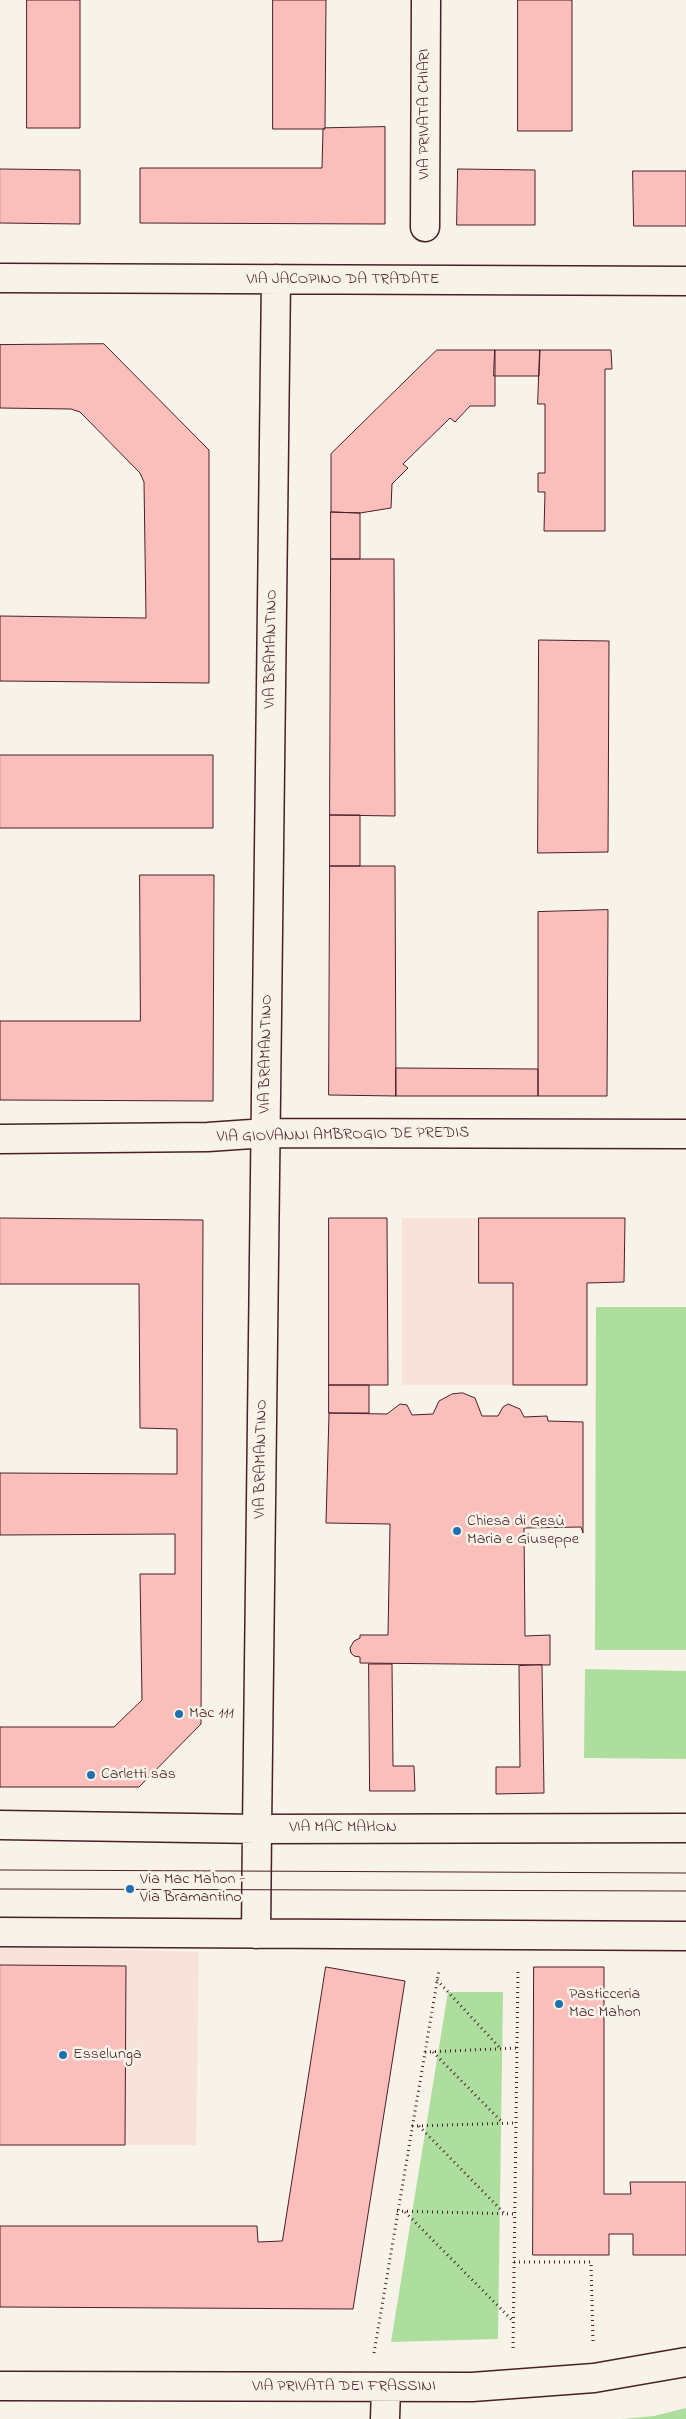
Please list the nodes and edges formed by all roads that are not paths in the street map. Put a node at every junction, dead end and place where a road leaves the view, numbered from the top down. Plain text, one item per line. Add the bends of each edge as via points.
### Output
1 (426, 0) edge
2 (425, 228) dead end
3 (0, 278) edge
4 (276, 280) junction
5 (686, 281) edge
6 (266, 1133) junction
7 (686, 1134) edge
8 (0, 1139) edge
9 (0, 1825) edge
10 (686, 1828) edge
11 (257, 1829) junction
12 (0, 1932) edge
13 (256, 1934) junction
14 (686, 1936) edge
15 (686, 2362) edge
16 (0, 2386) edge
17 (377, 2388) junction
18 (385, 2419) edge

1 - 2 street, VIA PRIVATA CHIARI
3 - 4 street, VIA JACOPINO DA TRADATE
4 - 5 street, VIA JACOPINO DA TRADATE
4 - 6 street, VIA BRAMANTINO
6 - 7 street, VIA GIOVANNI AMBROGIO DE PREDIS
6 - 8 street, VIA GIOVANNI AMBROGIO DE PREDIS via 208,1137
6 - 11 street, VIA BRAMANTINO
9 - 11 street, VIA MAC MAHON
10 - 11 street, VIA MAC MAHON
11 - 13 street, VIA BRAMANTINO
12 - 13 street
13 - 14 street
15 - 17 street, VIA PRIVATA DEI FRASSINI via 594,2378 472,2387
16 - 17 street, VIA PRIVATA DEI FRASSINI
17 - 18 street

